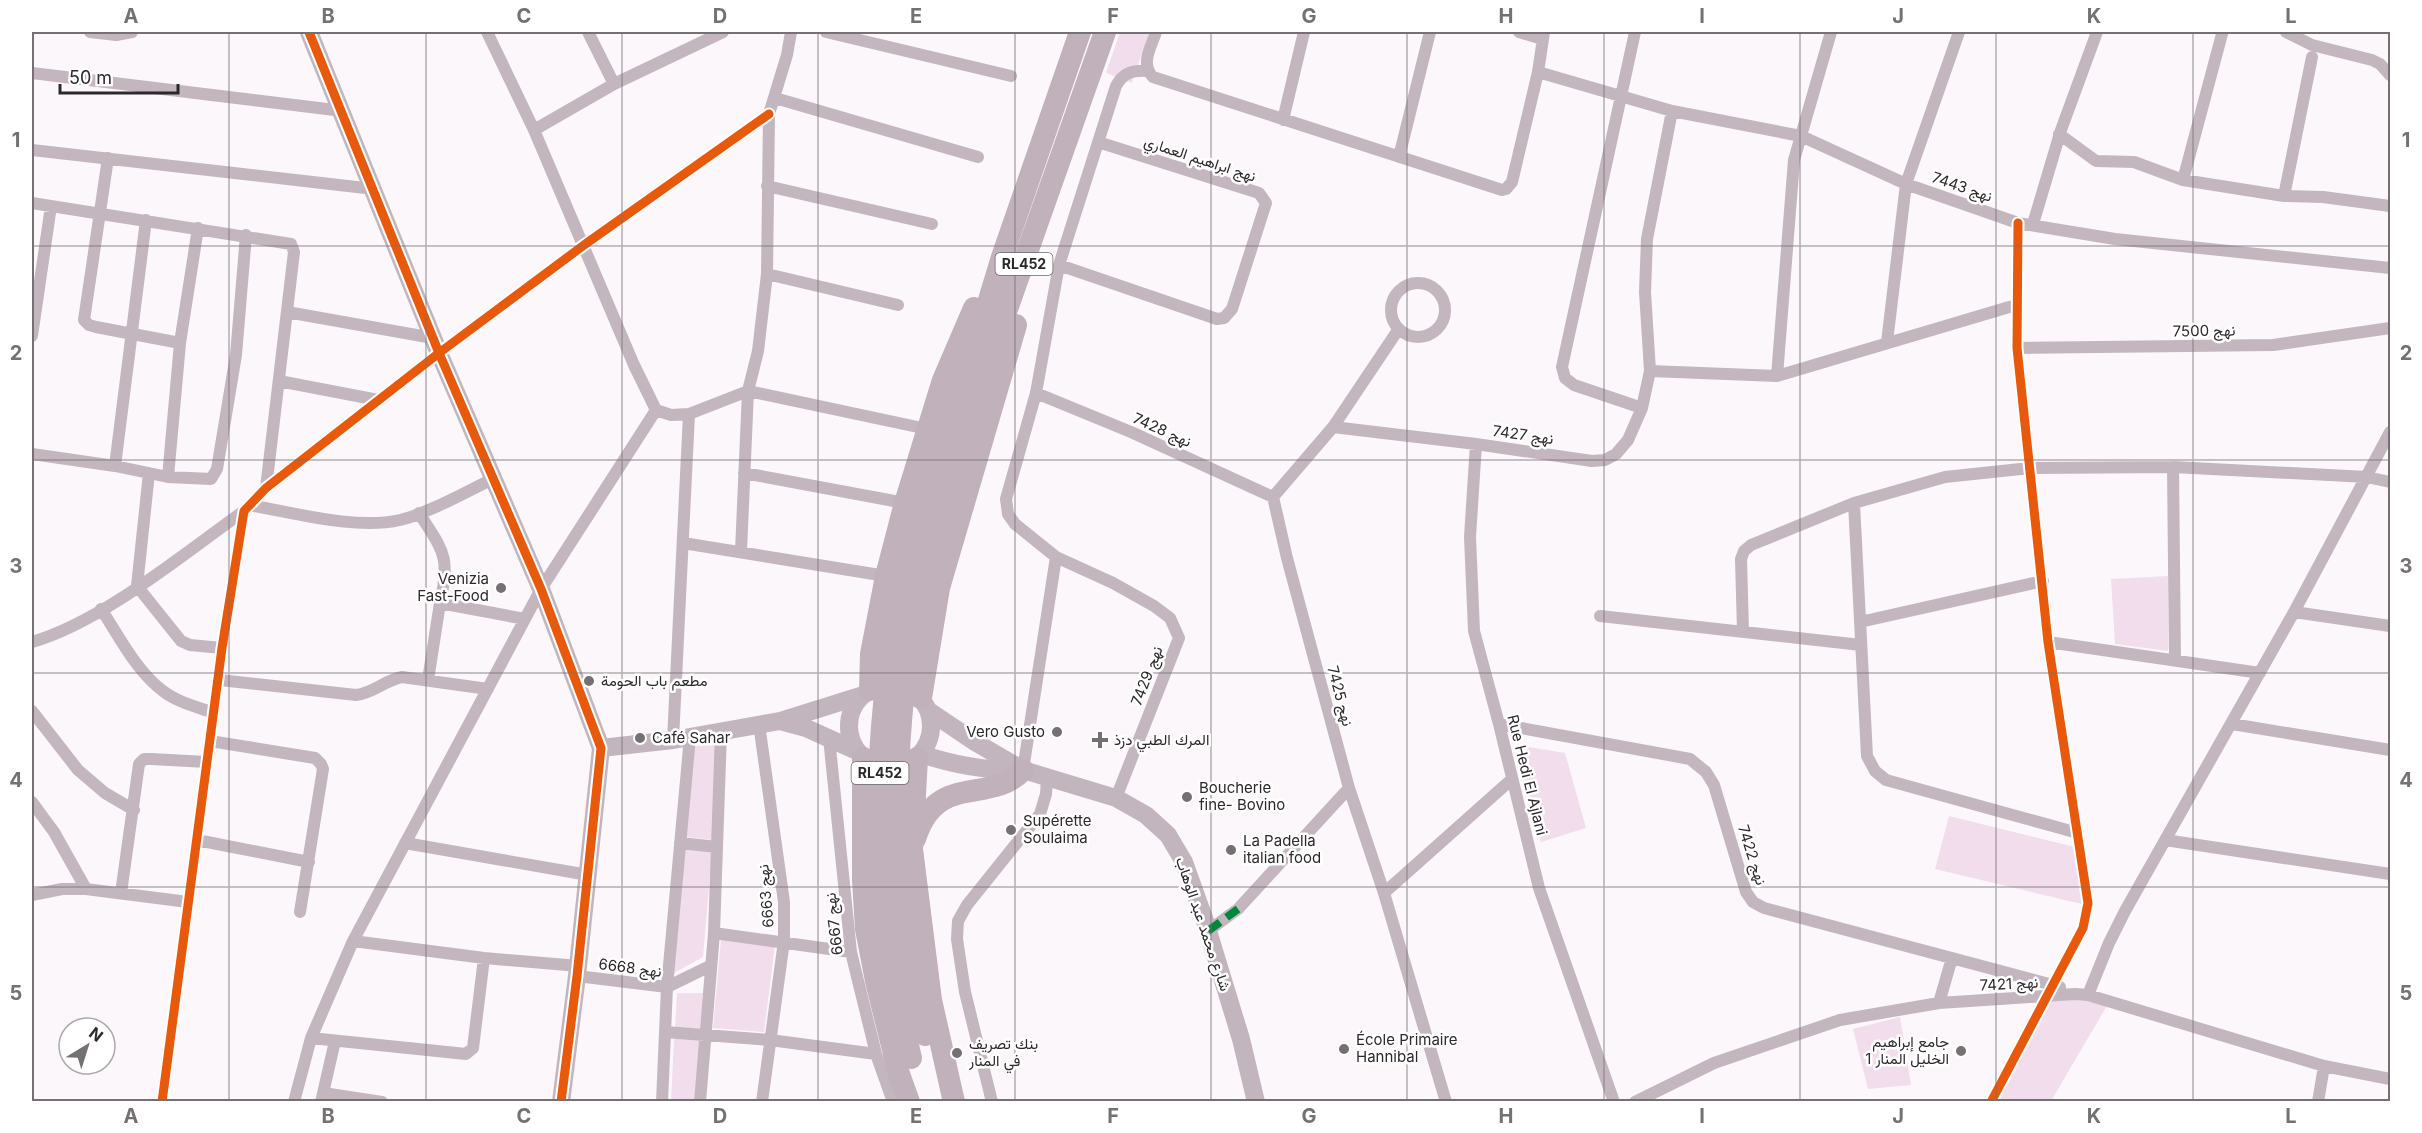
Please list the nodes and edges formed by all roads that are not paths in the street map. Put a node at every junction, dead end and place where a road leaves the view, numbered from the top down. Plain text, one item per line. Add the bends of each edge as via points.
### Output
1 (90, 32) edge
2 (132, 32) edge
3 (309, 32) edge
4 (487, 32) edge
5 (588, 32) edge
6 (723, 32) edge
7 (791, 32) edge
8 (826, 32) edge
9 (1080, 32) edge
10 (1105, 32) edge
11 (1156, 32) edge
12 (1304, 32) edge
13 (1430, 32) edge
14 (1519, 32) edge
15 (1635, 32) edge
16 (1831, 32) edge
17 (1959, 32) edge
18 (2286, 32) edge
19 (2092, 33) edge
20 (2222, 34) dead end
21 (1543, 35) edge
22 (2312, 57) dead end
23 (1147, 71) junction
24 (1538, 72) junction
25 (32, 73) edge
26 (2391, 75) edge
27 (1011, 76) dead end
28 (614, 84) junction
29 (1621, 96) junction
30 (775, 98) junction
31 (343, 111) junction
32 (1672, 111) junction
33 (769, 114) junction
34 (1283, 120) junction
35 (534, 130) junction
36 (2060, 134) junction
37 (1800, 136) junction
38 (1098, 142) junction
39 (32, 150) edge
40 (978, 157) dead end
41 (108, 158) junction
42 (1400, 158) junction
43 (2183, 180) junction
44 (1906, 184) junction
45 (767, 186) junction
46 (374, 189) junction
47 (2284, 196) junction
48 (32, 203) edge
49 (2390, 203) edge
50 (51, 206) junction
51 (102, 214) junction
52 (146, 220) junction
53 (2018, 223) junction
54 (932, 224) dead end
55 (2033, 224) junction
56 (198, 228) junction
57 (246, 236) junction
58 (584, 245) junction
59 (1002, 257) junction
60 (1024, 265) junction
61 (1059, 266) junction
62 (2391, 268) edge
63 (767, 274) junction
64 (898, 305) dead end
65 (2016, 305) junction
66 (287, 312) junction
67 (2391, 328) edge
68 (1398, 330) junction
69 (133, 334) junction
70 (32, 336) edge
71 (1887, 342) junction
72 (180, 343) junction
73 (436, 345) junction
74 (2018, 348) junction
75 (1650, 371) junction
76 (1776, 376) junction
77 (279, 381) junction
78 (748, 391) junction
79 (1036, 393) junction
80 (378, 400) junction
81 (1642, 408) junction
82 (656, 410) junction
83 (689, 414) junction
84 (1332, 427) junction
85 (927, 429) junction
86 (2391, 432) edge
87 (1476, 444) junction
88 (32, 454) edge
89 (115, 466) junction
90 (2173, 467) junction
91 (2030, 468) junction
92 (149, 473) junction
93 (744, 473) junction
94 (168, 477) junction
95 (2367, 477) junction
96 (494, 479) junction
97 (2391, 482) edge
98 (266, 488) junction
99 (936, 493) junction
100 (1273, 497) junction
101 (905, 503) junction
102 (1854, 503) junction
103 (246, 508) junction
104 (419, 513) junction
105 (683, 543) junction
106 (741, 551) junction
107 (1056, 557) junction
108 (886, 576) junction
109 (2043, 581) junction
110 (137, 586) junction
111 (541, 589) junction
112 (440, 603) junction
113 (101, 609) junction
114 (2294, 612) junction
115 (1600, 616) dead end
116 (525, 619) junction
117 (1860, 621) junction
118 (2391, 626) edge
119 (1743, 631) junction
120 (32, 642) edge
121 (2048, 642) junction
122 (1861, 645) junction
123 (222, 648) junction
124 (2175, 659) junction
125 (2260, 673) junction
126 (219, 680) junction
127 (428, 680) junction
128 (488, 689) junction
129 (866, 692) junction
130 (925, 705) junction
131 (32, 711) edge
132 (214, 713) junction
133 (780, 721) junction
134 (759, 724) junction
135 (1499, 724) junction
136 (2232, 724) junction
137 (721, 732) junction
138 (829, 738) junction
139 (681, 739) junction
140 (210, 741) junction
141 (601, 748) junction
142 (2391, 750) edge
143 (860, 755) junction
144 (919, 756) junction
145 (207, 762) junction
146 (1023, 770) junction
147 (1047, 778) junction
148 (1512, 779) junction
149 (1349, 788) junction
150 (1116, 798) junction
151 (32, 802) edge
152 (134, 810) junction
153 (2078, 833) junction
154 (196, 840) junction
155 (2165, 840) junction
156 (405, 843) junction
157 (680, 843) junction
158 (717, 847) junction
159 (912, 849) junction
160 (309, 862) junction
161 (2391, 874) edge
162 (588, 875) junction
163 (86, 889) junction
164 (121, 893) junction
165 (1384, 893) junction
166 (32, 895) edge
167 (188, 902) junction
168 (300, 912) dead end
169 (1208, 931) junction
170 (714, 933) junction
171 (353, 941) junction
172 (784, 941) junction
173 (851, 952) junction
174 (483, 958) junction
175 (1952, 958) junction
176 (710, 966) junction
177 (578, 971) junction
178 (2054, 984) junction
179 (667, 987) junction
180 (2074, 994) junction
181 (2088, 995) junction
182 (2048, 997) junction
183 (1939, 1003) junction
184 (665, 1032) junction
185 (705, 1035) junction
186 (311, 1038) junction
187 (770, 1040) junction
188 (335, 1041) junction
189 (876, 1054) junction
190 (2324, 1066) junction
191 (2391, 1079) edge
192 (322, 1097) edge
193 (162, 1101) edge
194 (295, 1101) edge
195 (382, 1101) edge
196 (561, 1101) edge
197 (662, 1101) edge
198 (700, 1101) edge
199 (762, 1101) edge
200 (893, 1101) edge
201 (909, 1101) edge
202 (922, 1101) edge
203 (943, 1101) edge
204 (954, 1101) edge
205 (992, 1101) edge
206 (1256, 1101) edge
207 (1446, 1101) edge
208 (1614, 1101) edge
209 (1635, 1101) edge
210 (1991, 1101) edge
211 (2318, 1101) edge

1 - 2 street
3 - 31 street
4 - 35 street
5 - 28 street
6 - 28 street
7 - 30 street
8 - 27 street
9 - 59 highway, RL452
10 - 60 highway, RL452
11 - 23 street via 1145,63
12 - 34 street
13 - 42 street
14 - 21 street
15 - 29 street
16 - 37 street
17 - 44 street
18 - 26 street via 2313,45 2372,60
19 - 36 street
20 - 43 street
21 - 24 street
22 - 47 street
23 - 34 street via 1153,77
23 - 38 street via 1121,77
24 - 29 street, نهج 7443
24 - 42 street via 1512,182 1506,189
25 - 31 street
28 - 35 street
29 - 32 street, نهج 7443
29 - 81 street via 1562,367 1565,378 1574,385
30 - 33 street
30 - 40 street
31 - 46 street
32 - 37 street, نهج 7443
32 - 75 street, نهج 7427 via 1647,239 1645,292
33 - 45 street
33 - 58 street
34 - 42 street
35 - 58 street
36 - 43 street via 2096,161 2134,162
36 - 55 street
37 - 44 street, نهج 7443
37 - 76 street via 1794,160
38 - 61 street
38 - 61 street, نهج ابراهيم العماري via 1259,193 1266,203 1232,309 1224,318 1217,319
39 - 41 street
41 - 46 street
41 - 51 street
43 - 47 street
44 - 53 street, نهج 7443
44 - 71 street
45 - 54 street
45 - 63 street
46 - 73 street
47 - 49 street
48 - 50 street
50 - 51 street
50 - 70 street
51 - 52 street
51 - 69 street via 84,320 89,325
52 - 56 street
52 - 69 street
53 - 55 street, نهج 7443
53 - 65 street
55 - 62 street, نهج 7443 via 2115,239
56 - 57 street
56 - 72 street
57 - 66 street via 287,242 293,247
57 - 94 street via 236,355 217,469 211,479
58 - 73 street
58 - 82 street
59 - 85 highway via 980,292 959,340
59 - 99 highway, RL452
60 - 99 highway, RL452
60 - 130 highway via 1019,314 939,588
61 - 79 street
63 - 64 street
63 - 78 street via 758,351
65 - 71 street
65 - 74 street
66 - 73 street
66 - 77 street
67 - 74 street, نهج 7500 via 2273,345
68 - 68 street via 1419,337 1437,329 1445,309 1436,290 1417,283 1398,291 1390,311
68 - 84 street
69 - 72 street
69 - 89 street
71 - 76 street
72 - 94 street
73 - 80 street
73 - 96 street
74 - 91 street
75 - 76 street
75 - 81 street, نهج 7427
77 - 80 street
77 - 98 street
78 - 83 street
78 - 85 street
78 - 93 street
79 - 100 street, نهج 7428
79 - 107 street, نهج 7429 via 1006,499 1008,514 1015,524
80 - 98 street
81 - 87 street, نهج 7427 via 1628,440 1605,460
82 - 83 street via 671,415
82 - 111 street
83 - 105 street
84 - 87 street, نهج 7427
84 - 100 street
85 - 101 highway
86 - 95 street
87 - 135 street, Rue Hedi El Ajlani via 1470,537 1474,631
88 - 89 street
89 - 92 street
90 - 91 street
90 - 95 street
90 - 124 street
91 - 102 street via 1945,477
91 - 109 street
92 - 94 street
92 - 110 street
93 - 101 street
93 - 106 street
95 - 97 street
95 - 114 street
96 - 104 street
96 - 111 street
98 - 103 street
99 - 202 highway, RL452, bridge via 896,621 881,752 881,896 893,980
99 - 203 highway, RL452, bridge via 913,624 900,744 897,838 909,968
100 - 149 street, نهج 7425
101 - 108 highway
102 - 117 street
102 - 119 street via 1744,550
103 - 104 street via 361,524 403,520
103 - 110 street
103 - 123 street
104 - 112 street via 446,559
105 - 106 street
105 - 139 street
106 - 108 street
107 - 146 street
107 - 150 street, نهج 7429 via 1154,606 1170,618 1179,638
108 - 129 highway
109 - 117 street
109 - 121 street
110 - 113 street
110 - 123 street via 181,641
111 - 116 street
111 - 141 street
112 - 116 street
112 - 127 street
113 - 120 street via 71,628
113 - 132 street via 157,686
114 - 118 street
114 - 125 street
115 - 119 street
116 - 128 street
117 - 122 street
119 - 122 street
121 - 124 street
121 - 153 street
122 - 153 street via 1867,756 1875,771 1886,780
123 - 126 street
124 - 125 street
125 - 136 street
126 - 127 street via 356,694 370,693 397,678
126 - 132 street
127 - 128 street
128 - 156 street
129 - 130 street via 902,686
129 - 133 street
129 - 143 street via 853,707 849,722 850,737
130 - 144 street via 932,726 929,741
130 - 146 street via 975,742
131 - 152 street via 78,770 105,793
132 - 140 street
133 - 134 street
133 - 138 street
134 - 137 street
134 - 172 street, نهج 6663 via 784,902
135 - 148 street, Rue Hedi El Ajlani
135 - 175 street, نهج 7422 via 1690,759 1714,785 1746,892 1753,902
136 - 142 street
136 - 155 street
137 - 139 street
137 - 158 street
138 - 143 street
138 - 173 street, نهج 6667
139 - 141 street
139 - 157 street
140 - 145 street
140 - 160 street via 315,758 321,764
141 - 162 street
143 - 144 street via 890,768
143 - 201 highway via 866,929 898,1074
144 - 146 street via 981,769
144 - 159 highway
145 - 152 street via 144,759 137,768
145 - 154 street
146 - 147 street, شارع محمد عبد الوهاب
146 - 159 highway via 1008,783 958,792 944,799 924,821
147 - 150 street, شارع محمد عبد الوهاب
147 - 205 street via 1040,814 958,921 965,992
148 - 165 street
148 - 208 street, Rue Hedi El Ajlani via 1539,888
149 - 165 street, نهج 7425
149 - 169 street via 1238,909
150 - 169 street, شارع محمد عبد الوهاب via 1146,815 1168,836 1184,862
151 - 163 street
152 - 164 street
153 - 178 street via 2088,892 2087,915
154 - 160 street
154 - 167 street
155 - 161 street
155 - 181 street via 2109,944
156 - 162 street
156 - 171 street
157 - 158 street
157 - 179 street
158 - 170 street
159 - 204 highway via 931,1000
160 - 168 street
162 - 177 street
163 - 164 street
163 - 166 street
164 - 167 street
165 - 207 street, نهج 7425
167 - 193 street
169 - 206 street, شارع محمد عبد الوهاب
170 - 172 street
170 - 176 street
171 - 174 street, نهج 6668
171 - 186 street
172 - 173 street
172 - 187 street, نهج 6663
173 - 189 street, نهج 6667
174 - 177 street, نهج 6668
174 - 188 street via 470,1052
175 - 178 street, نهج 7422
175 - 183 street
176 - 179 street, نهج 6668
176 - 185 street
177 - 179 street, نهج 6668
177 - 196 street
178 - 180 street, نهج 7422
178 - 182 street
179 - 184 street
180 - 181 street, نهج 7421
180 - 182 street, نهج 7421
181 - 190 street, نهج 7421
182 - 183 street, نهج 7421
182 - 210 street
183 - 209 street, نهج 7421 via 1840,1020 1714,1063
184 - 185 street
184 - 197 street
185 - 187 street
185 - 198 street
186 - 188 street
186 - 194 street
187 - 189 street
187 - 199 street, نهج 6663
188 - 192 street
189 - 200 street, نهج 6667
190 - 191 street, نهج 7421
190 - 211 street
192 - 195 street

